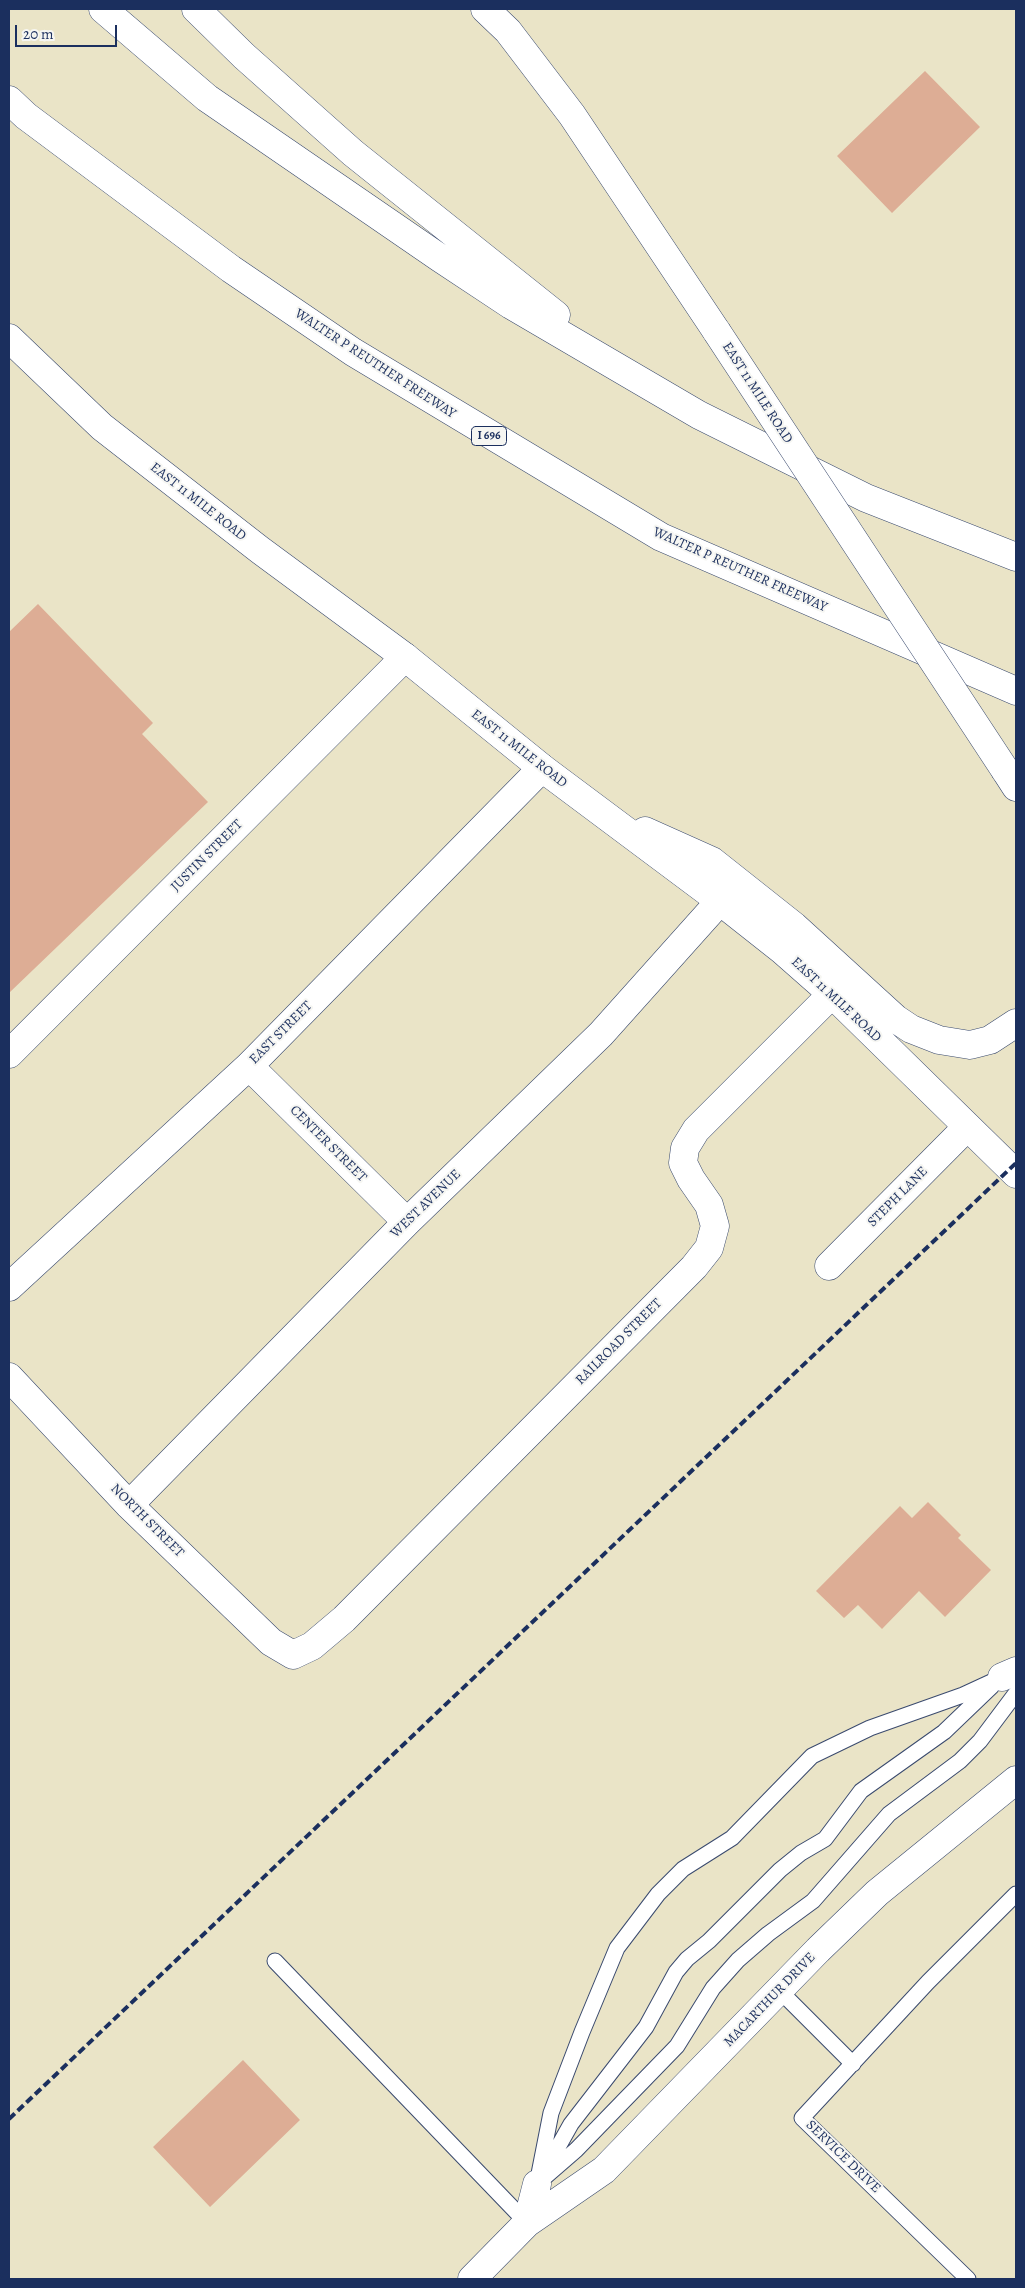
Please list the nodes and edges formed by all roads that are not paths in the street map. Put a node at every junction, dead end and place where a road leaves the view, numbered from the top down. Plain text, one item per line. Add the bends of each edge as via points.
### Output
1 (103, 9) edge
2 (196, 9) edge
3 (485, 9) edge
4 (9, 100) edge
5 (9, 338) edge
6 (632, 375) junction
7 (1016, 557) edge
8 (404, 657) junction
9 (1016, 691) edge
10 (542, 768) junction
11 (1010, 779) edge
12 (600, 811) junction
13 (720, 901) junction
14 (832, 994) junction
15 (1016, 1023) edge
16 (9, 1054) edge
17 (249, 1066) junction
18 (967, 1127) junction
19 (1016, 1174) edge
20 (407, 1222) junction
21 (828, 1266) dead end
22 (9, 1287) edge
23 (9, 1377) edge
24 (129, 1505) junction
25 (293, 1655) joint
26 (1012, 1681) edge
27 (1016, 1780) edge
28 (1016, 1894) edge
29 (275, 1961) dead end
30 (779, 1990) junction
31 (853, 2064) junction
32 (537, 2184) junction
33 (527, 2223) junction
34 (472, 2279) edge
35 (968, 2279) edge

1 - 6 main road via 207,98 512,305
2 - 6 main road via 353,153
3 - 11 main road, EAST 11 MILE ROAD, bridge via 508,31 572,115
4 - 9 main road, WALTER P REUTHER FREEWAY / I 696 via 239,275 361,357 660,537
5 - 8 main road, EAST 11 MILE ROAD via 102,427
6 - 7 main road via 699,415 866,498
8 - 10 main road, EAST 11 MILE ROAD
8 - 16 main road, JUSTIN STREET
10 - 12 main road, EAST 11 MILE ROAD
10 - 17 main road, EAST STREET
12 - 13 main road, EAST 11 MILE ROAD
12 - 15 main road via 712,861 794,926 911,1029 939,1040 970,1045 990,1040
13 - 14 main road, EAST 11 MILE ROAD
13 - 20 main road, WEST AVENUE via 601,1034
14 - 18 main road, EAST 11 MILE ROAD
14 - 25 main road, RAILROAD STREET via 696,1130 684,1148 683,1163 709,1205 715,1226 704,1255 344,1619 312,1646
17 - 20 main road, CENTER STREET
17 - 22 main road, EAST STREET
18 - 19 main road, EAST 11 MILE ROAD
18 - 21 main road, STEPH LANE
20 - 24 main road, WEST AVENUE
23 - 24 main road, NORTH STREET
24 - 25 main road, NORTH STREET via 271,1642
26 - 32 lane via 980,1741 960,1761 889,1814 813,1901 738,1960 713,1988 676,2046 576,2150
26 - 32 lane via 875,1779 861,1791 825,1839 780,1870 687,1959 676,1972 646,2027 570,2124
26 - 32 lane via 870,1728 812,1756 732,1838 683,1869 658,1894 617,1948 596,1998 551,2113
27 - 30 main road, MACARTHUR DRIVE via 877,1893
28 - 31 lane
29 - 33 lane
30 - 31 lane
30 - 33 main road, MACARTHUR DRIVE via 604,2170
31 - 35 lane, SERVICE DRIVE via 802,2118
32 - 33 main road
33 - 34 main road, MACARTHUR DRIVE

